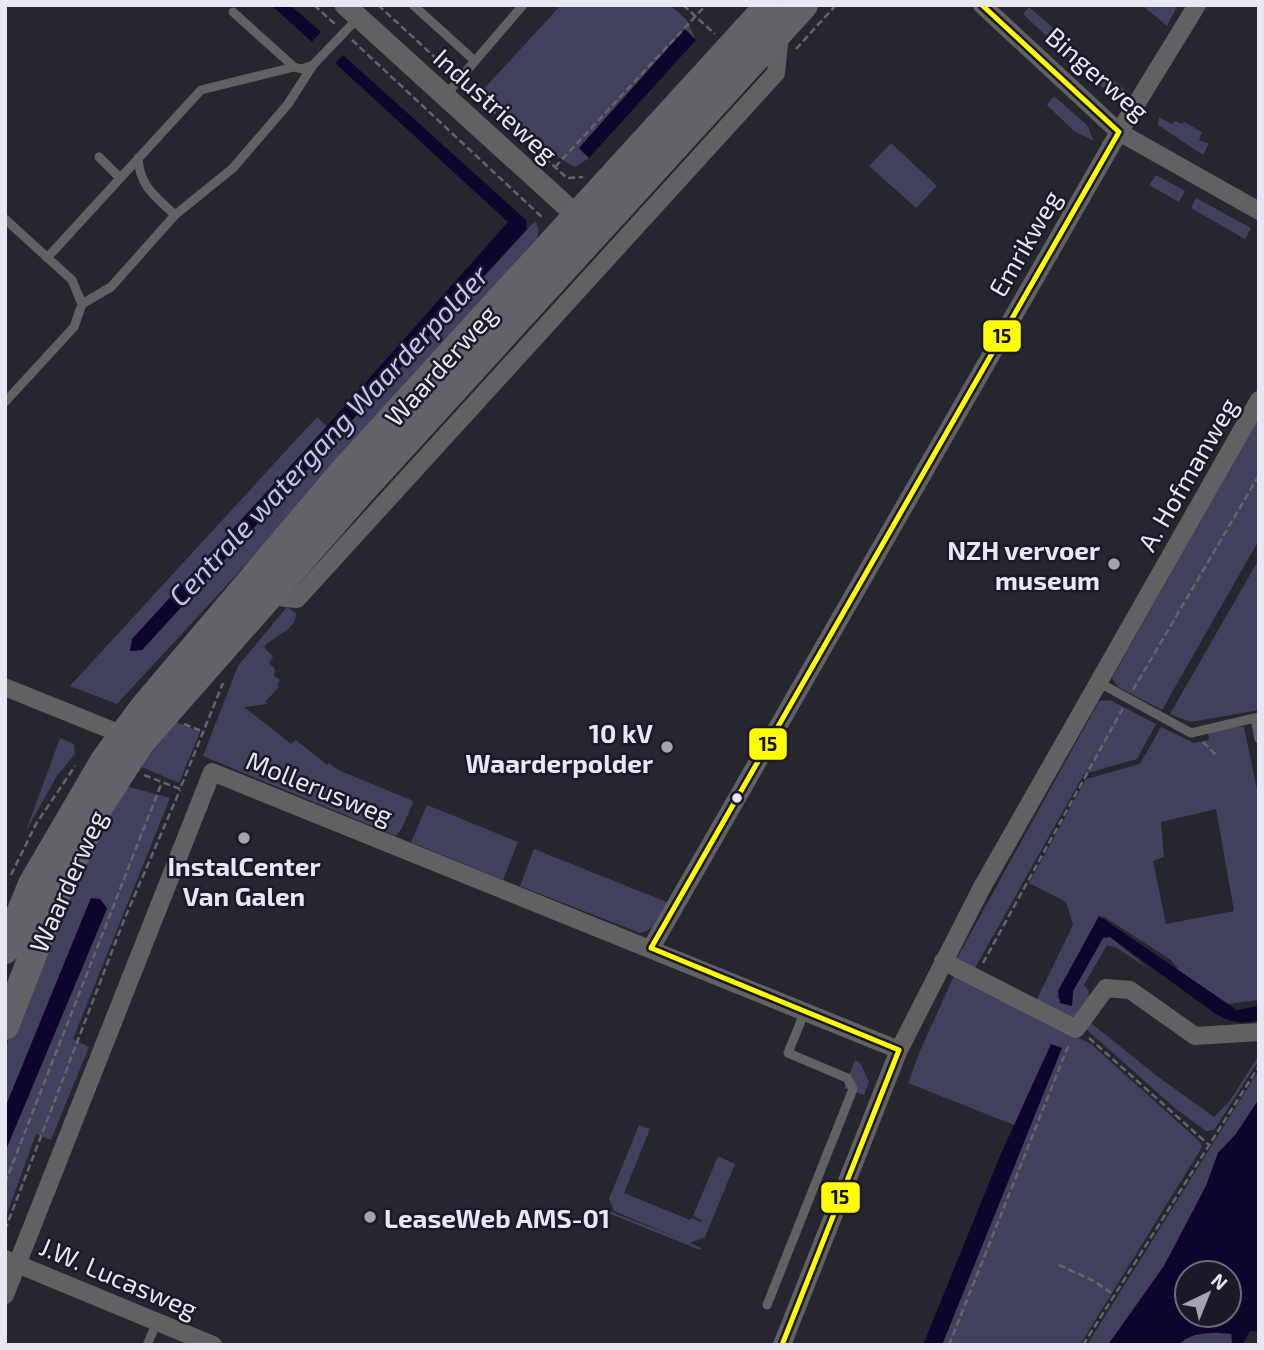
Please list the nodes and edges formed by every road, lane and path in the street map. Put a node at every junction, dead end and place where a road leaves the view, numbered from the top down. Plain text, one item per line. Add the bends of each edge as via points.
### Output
1 (314, 5) edge
2 (379, 5) edge
3 (413, 5) edge
4 (523, 5) edge
5 (684, 5) edge
6 (706, 5) edge
7 (769, 5) edge
8 (804, 5) edge
9 (982, 5) edge
10 (1197, 5) edge
11 (233, 12) dead end
12 (696, 17) junction
13 (349, 18) edge
14 (780, 31) junction
15 (716, 35) dead end
16 (475, 61) junction
17 (313, 65) junction
18 (294, 67) junction
19 (460, 80) junction
20 (445, 96) junction
21 (1119, 132) junction
22 (99, 156) dead end
23 (138, 158) junction
24 (555, 167) junction
25 (120, 178) junction
26 (600, 190) junction
27 (1259, 211) edge
28 (176, 215) junction
29 (5, 219) edge
30 (586, 225) junction
31 (558, 237) junction
32 (47, 258) junction
33 (82, 304) junction
34 (1259, 400) edge
35 (5, 402) edge
36 (1259, 475) edge
37 (271, 593) junction
38 (1098, 682) junction
39 (6, 688) edge
40 (1128, 699) junction
41 (1257, 718) edge
42 (1191, 733) junction
43 (132, 738) junction
44 (1259, 739) edge
45 (1218, 757) dead end
46 (162, 782) dead end
47 (180, 789) dead end
48 (651, 948) junction
49 (5, 950) edge
50 (943, 961) junction
51 (975, 978) junction
52 (805, 1011) junction
53 (5, 1026) edge
54 (1076, 1029) junction
55 (1259, 1032) edge
56 (899, 1050) junction
57 (1259, 1066) edge
58 (1228, 1101) dead end
59 (1234, 1105) junction
60 (1209, 1145) junction
61 (5, 1183) edge
62 (5, 1230) edge
63 (12, 1261) edge
64 (1059, 1265) dead end
65 (5, 1295) edge
66 (1114, 1295) junction
67 (767, 1305) dead end
68 (157, 1322) junction
69 (147, 1345) edge
70 (214, 1345) edge
71 (782, 1345) edge
72 (949, 1345) edge
73 (1083, 1345) edge

1 - 13 path
2 - 19 path
3 - 16 lane
4 - 16 lane
5 - 12 path
6 - 12 path
7 - 26 main road, Waarderweg
8 - 14 main road, Waarderweg
9 - 21 street, Bingerweg
10 - 21 street, Emrikweg
11 - 18 lane
12 - 15 path
12 - 24 path
13 - 17 lane
13 - 20 street, Industrieweg
13 - 31 path
14 - 30 main road, Waarderweg
14 - 37 street, Waarderweg via 776,73 748,104 297,599
16 - 19 lane
17 - 18 lane
17 - 28 lane via 288,104 233,168
18 - 23 lane via 201,90
19 - 20 lane
19 - 24 path
20 - 30 street, Industrieweg
21 - 27 street, Bingerweg
21 - 48 street, Emrikweg
22 - 25 lane
23 - 25 lane
23 - 28 lane via 144,185
24 - 26 path via 566,178 586,177
25 - 32 lane
26 - 30 main road, Waarderweg
28 - 33 lane via 111,287
29 - 32 lane
30 - 31 main road, Waarderweg
30 - 37 main road, Waarderweg
31 - 43 main road, Waarderweg via 342,473 151,697
32 - 33 lane via 72,280
33 - 35 lane via 74,327
34 - 38 street, A. Hofmanweg
36 - 40 path
37 - 43 main road, Waarderweg
38 - 40 lane
38 - 50 street, A. Hofmanweg
39 - 43 street
40 - 42 lane
40 - 51 path
41 - 42 lane
41 - 44 lane
42 - 45 path
43 - 49 main road, Waarderweg via 98,771 32,884
43 - 53 main road, Waarderweg via 56,896
46 - 61 path
47 - 62 path via 119,933
48 - 52 street, Mollerusweg
48 - 63 street, Mollerusweg via 212,772
50 - 51 street
50 - 56 street, A. Hofmanweg
51 - 54 street
52 - 56 street, Mollerusweg
52 - 67 lane via 788,1053 847,1079 853,1090
54 - 55 street via 1106,988 1130,990 1195,1036
54 - 60 path
54 - 72 path
56 - 71 street, A. Hofmanweg
57 - 59 path
58 - 59 path
59 - 60 path
60 - 66 path
63 - 65 street
63 - 68 street, J.W. Lucasweg
64 - 66 path
66 - 73 path
68 - 69 lane
68 - 70 street, J.W. Lucasweg

